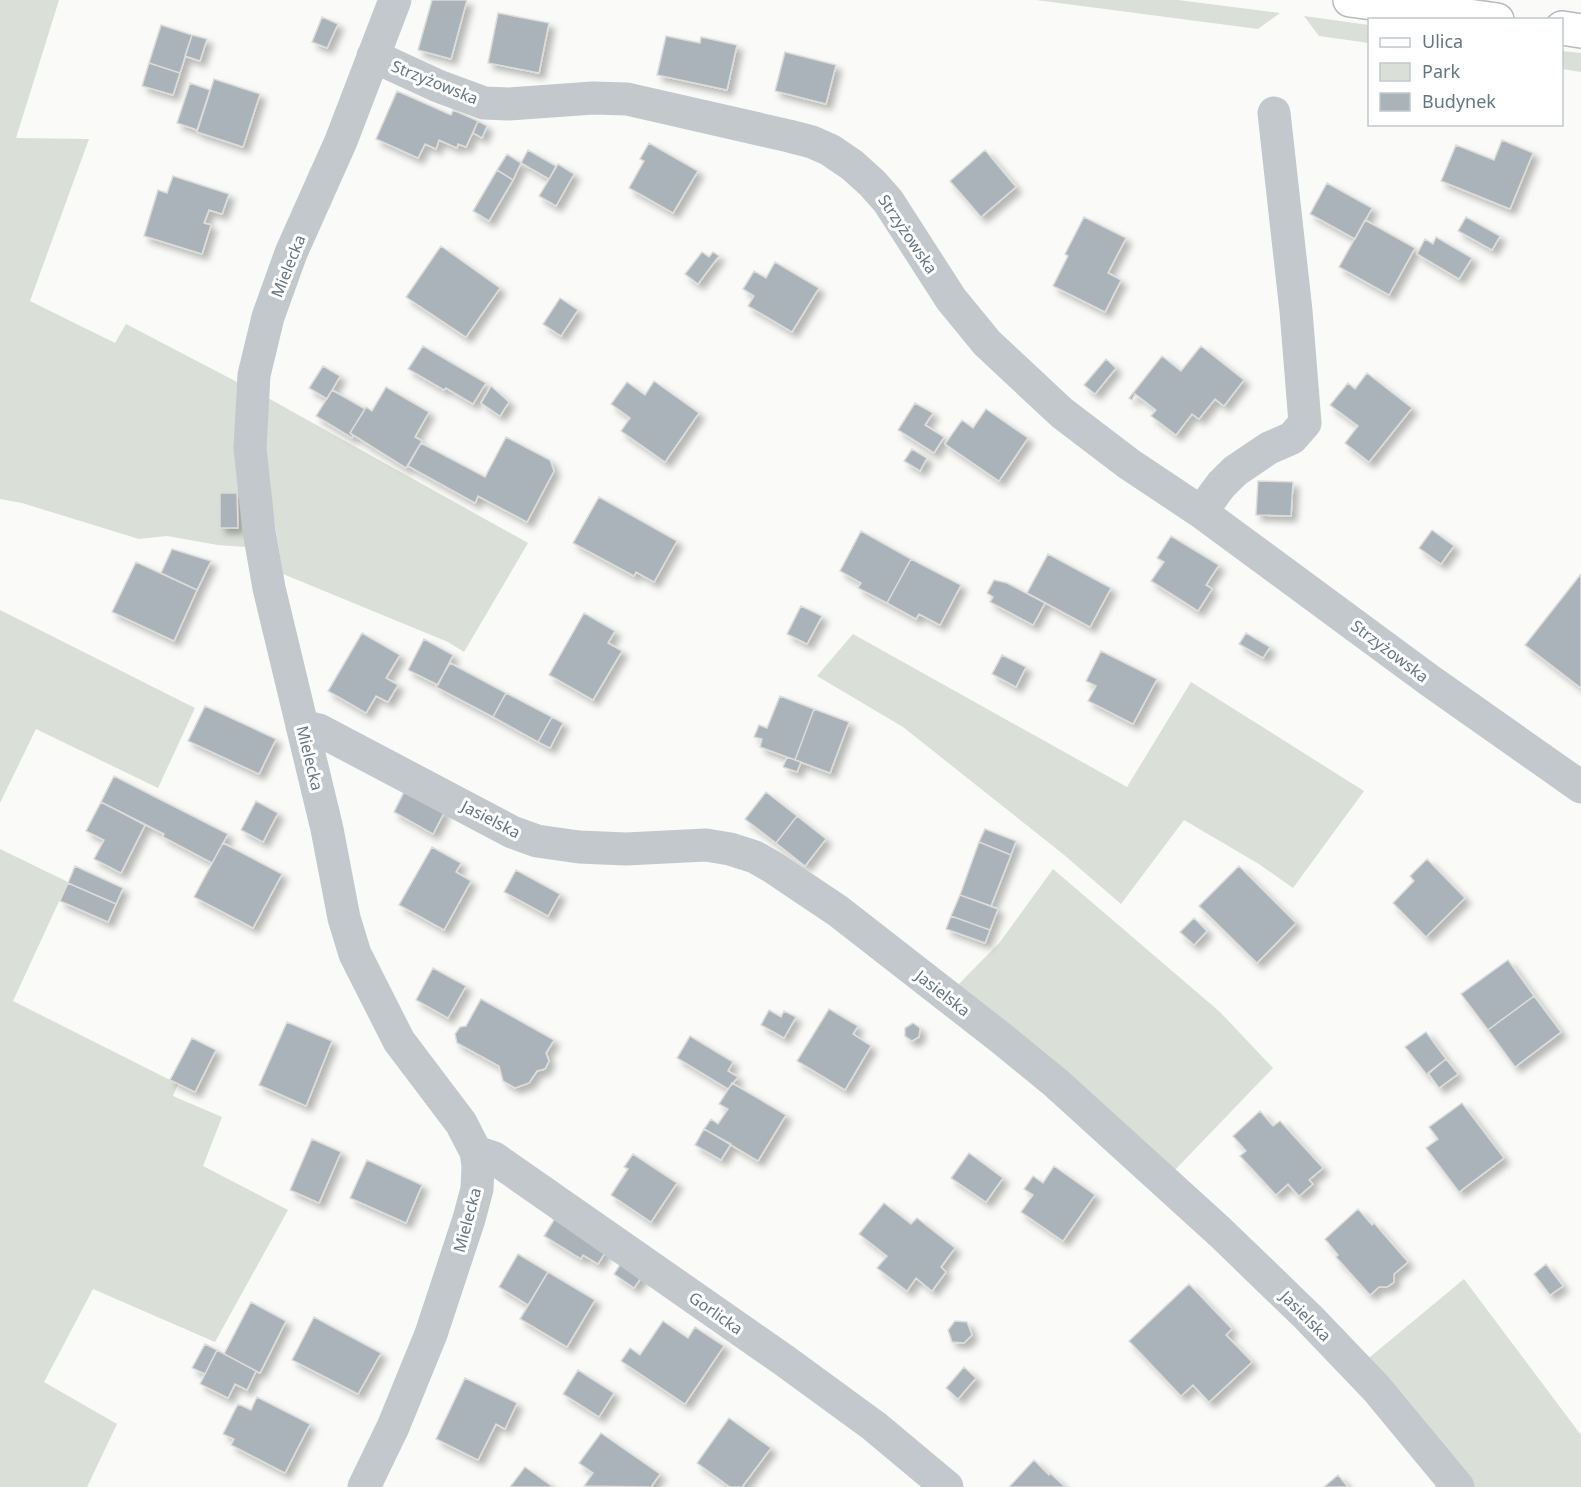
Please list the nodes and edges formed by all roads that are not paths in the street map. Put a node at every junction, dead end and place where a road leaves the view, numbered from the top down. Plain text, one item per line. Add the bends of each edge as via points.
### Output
1 (395, 0) edge
2 (1350, 0) edge
3 (1482, 18) edge
4 (1563, 28) edge
5 (1581, 31) edge
6 (373, 56) junction
7 (1274, 113) dead end
8 (1201, 512) junction
9 (302, 726) junction
10 (1581, 787) edge
11 (476, 1152) junction
12 (364, 1487) edge
13 (947, 1487) edge
14 (1458, 1487) edge

1 - 6 street, Mielecka
2 - 3 main road
4 - 5 main road
6 - 8 street, Strzyżowska via 484,103 627,99 789,136 830,150 852,165 888,201 951,299 987,343 1062,413
6 - 9 street, Mielecka via 279,286 254,375 250,448 259,531
7 - 8 street via 1305,423 1292,438 1235,471
8 - 10 street, Strzyżowska
9 - 11 street, Mielecka via 355,954 399,1041 451,1108
9 - 14 street, Jasielska via 319,730 512,832 537,841 626,849 706,845 755,857 774,867 838,911 1001,1038 1114,1133 1339,1349
11 - 12 street, Mielecka via 477,1189 454,1270 393,1427
11 - 13 street, Gorlicka via 494,1158 785,1361 874,1426

